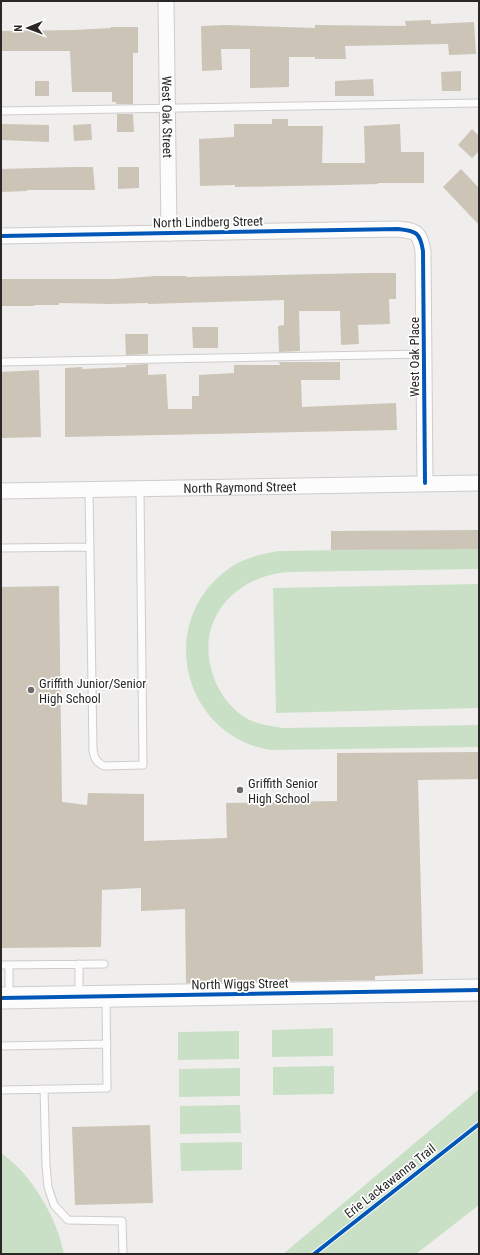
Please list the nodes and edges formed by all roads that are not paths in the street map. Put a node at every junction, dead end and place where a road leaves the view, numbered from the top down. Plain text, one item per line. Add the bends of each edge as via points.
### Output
1 (166, 1) edge
2 (479, 103) edge
3 (168, 108) junction
4 (1, 111) edge
5 (416, 232) joint
6 (168, 233) junction
7 (1, 236) edge
8 (424, 354) junction
9 (1, 362) edge
10 (425, 483) junction
11 (479, 483) edge
12 (140, 489) junction
13 (90, 490) junction
14 (1, 491) edge
15 (90, 547) junction
16 (1, 548) edge
17 (79, 964) junction
18 (104, 964) dead end
19 (5, 965) edge
20 (479, 990) edge
21 (106, 996) junction
22 (79, 997) junction
23 (5, 998) edge
24 (107, 1044) junction
25 (1, 1046) edge
26 (44, 1089) junction
27 (1, 1090) edge
28 (123, 1254) edge

1 - 3 street, West Oak Street
2 - 3 lane
3 - 4 lane
3 - 6 street, West Oak Street
5 - 6 street, North Lindberg Street via 398,229
5 - 8 street, West Oak Place via 423,250
6 - 7 street, North Lindberg Street
8 - 9 lane
8 - 10 street, West Oak Place
10 - 11 street, North Raymond Street
10 - 12 street, North Raymond Street
12 - 13 street, North Raymond Street
12 - 15 lane via 143,765 104,766 94,758
13 - 14 street, North Raymond Street
13 - 15 lane
15 - 16 lane
17 - 18 lane
17 - 19 lane
17 - 22 lane
19 - 23 lane
20 - 21 street, North Wiggs Street
21 - 22 street, North Wiggs Street
21 - 24 lane
22 - 23 street, North Wiggs Street
24 - 25 lane
24 - 26 lane via 107,1088
26 - 27 lane
26 - 28 lane via 46,1165 50,1197 68,1220 122,1221

